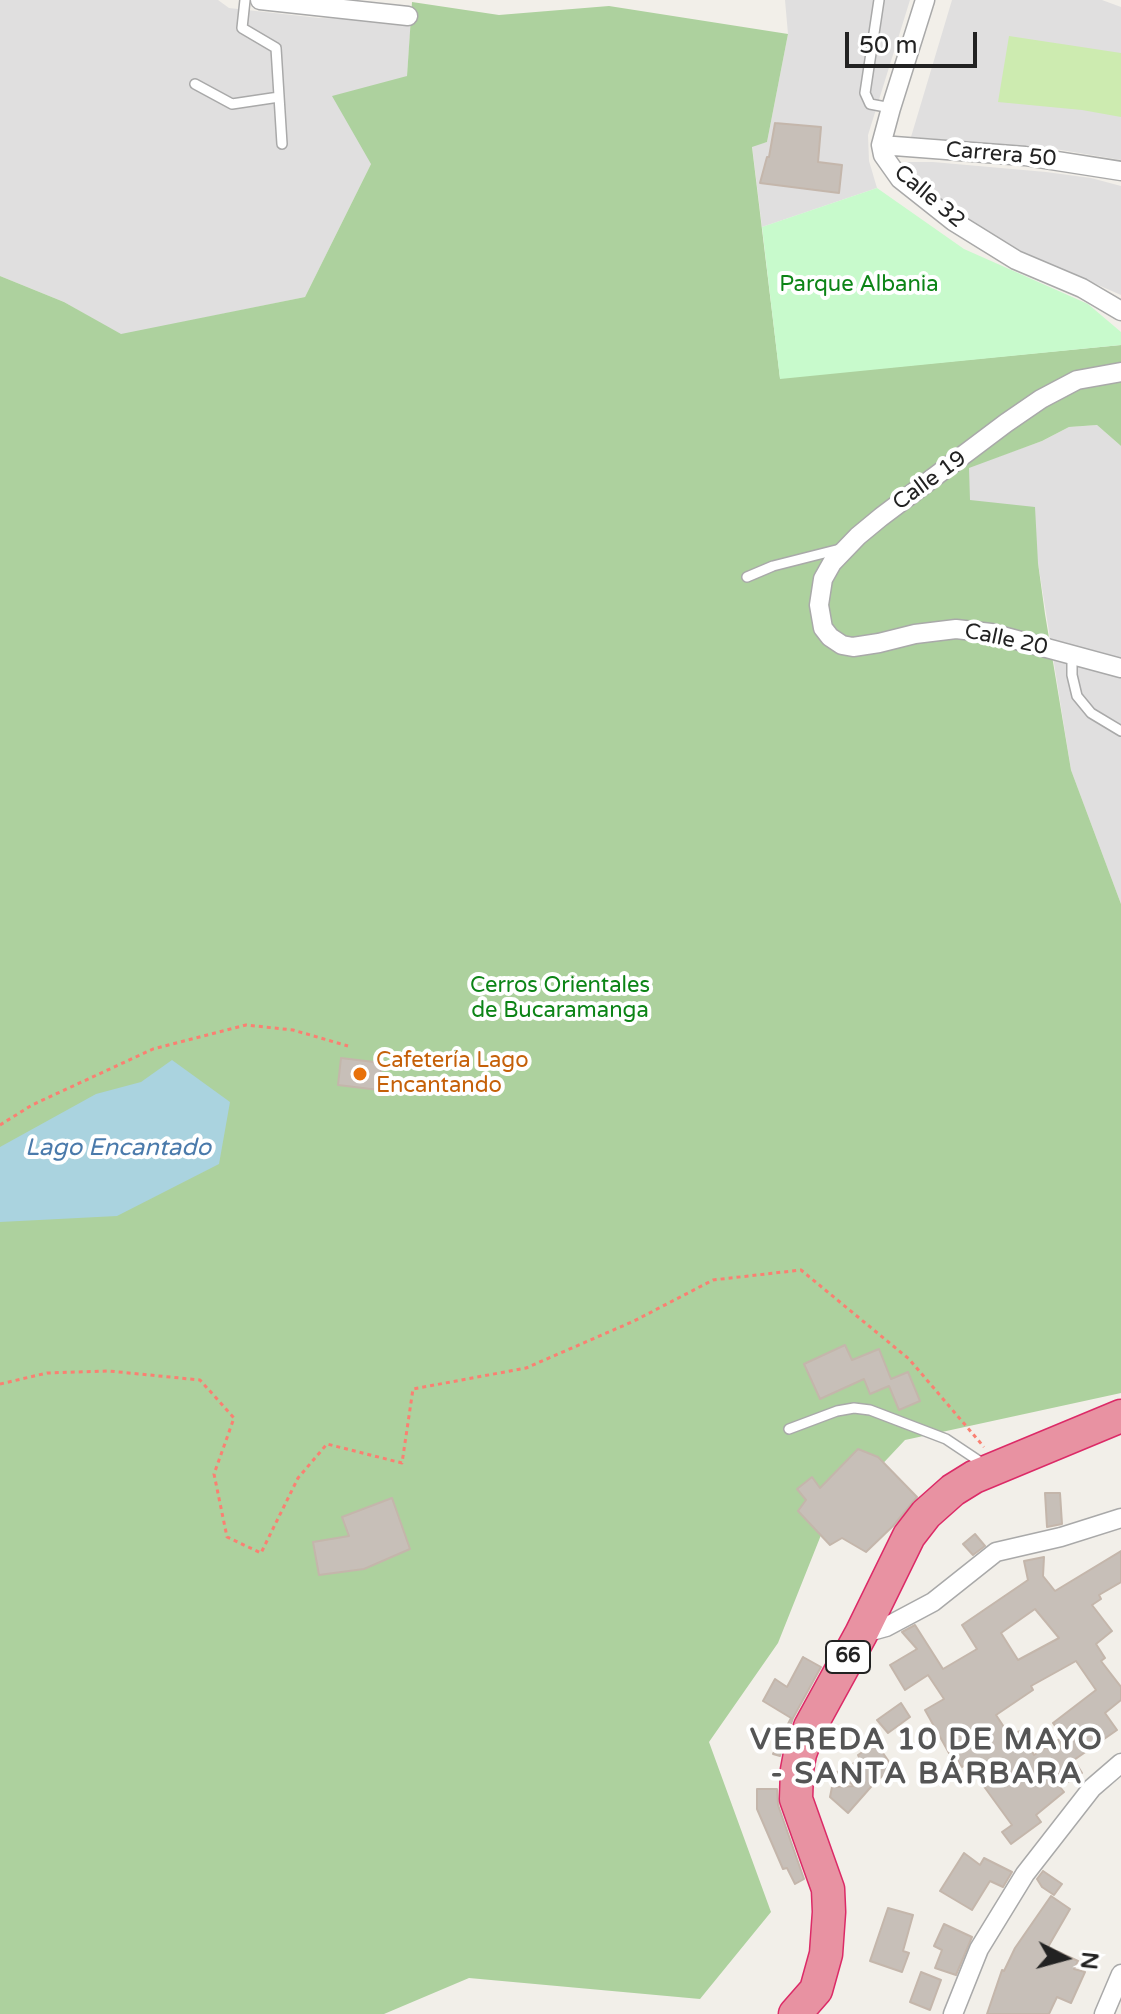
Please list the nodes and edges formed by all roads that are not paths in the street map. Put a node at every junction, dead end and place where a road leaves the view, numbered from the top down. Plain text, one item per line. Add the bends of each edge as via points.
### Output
1 (245, 0) edge
2 (260, 0) edge
3 (879, 0) edge
4 (925, 0) edge
5 (408, 16) dead end
6 (195, 84) dead end
7 (279, 97) junction
8 (891, 108) junction
9 (282, 144) dead end
10 (881, 145) junction
11 (1121, 171) edge
12 (1121, 311) edge
13 (1121, 372) edge
14 (847, 548) junction
15 (747, 577) dead end
16 (842, 645) joint
17 (1072, 655) junction
18 (1121, 668) edge
19 (1121, 731) edge
20 (1121, 1416) edge
21 (789, 1429) dead end
22 (996, 1467) junction
23 (1121, 1518) edge
24 (861, 1634) junction
25 (1121, 1763) edge
26 (1121, 1974) edge
27 (795, 2014) edge
28 (953, 2014) edge
29 (1104, 2014) edge

1 - 7 lane via 242,28 276,48
2 - 5 street
3 - 8 lane via 865,93 870,104
4 - 8 street, Calle 32
6 - 7 lane via 232,104
7 - 9 lane
8 - 10 street, Calle 32
10 - 11 street, Carrera 50 via 1025,156
10 - 12 street, Calle 32 via 900,179 953,221 1016,260
13 - 14 street, Calle 19 via 1077,380 1041,399
14 - 15 lane
14 - 16 street, Calle 19 via 823,579 819,605 823,628
16 - 17 street, Calle 20 via 956,629
17 - 18 street, Calle 20
17 - 19 lane via 1077,696 1091,713
20 - 22 highway, 66
21 - 22 lane via 837,1411 870,1410 946,1439
22 - 24 highway, 66 via 953,1490 926,1514 909,1536
23 - 24 street via 996,1552 933,1602
24 - 27 highway, 66 via 810,1727 797,1770 796,1799 828,1889 829,1912 816,1990
25 - 28 street via 1092,1788 1025,1874 979,1949
26 - 29 street

